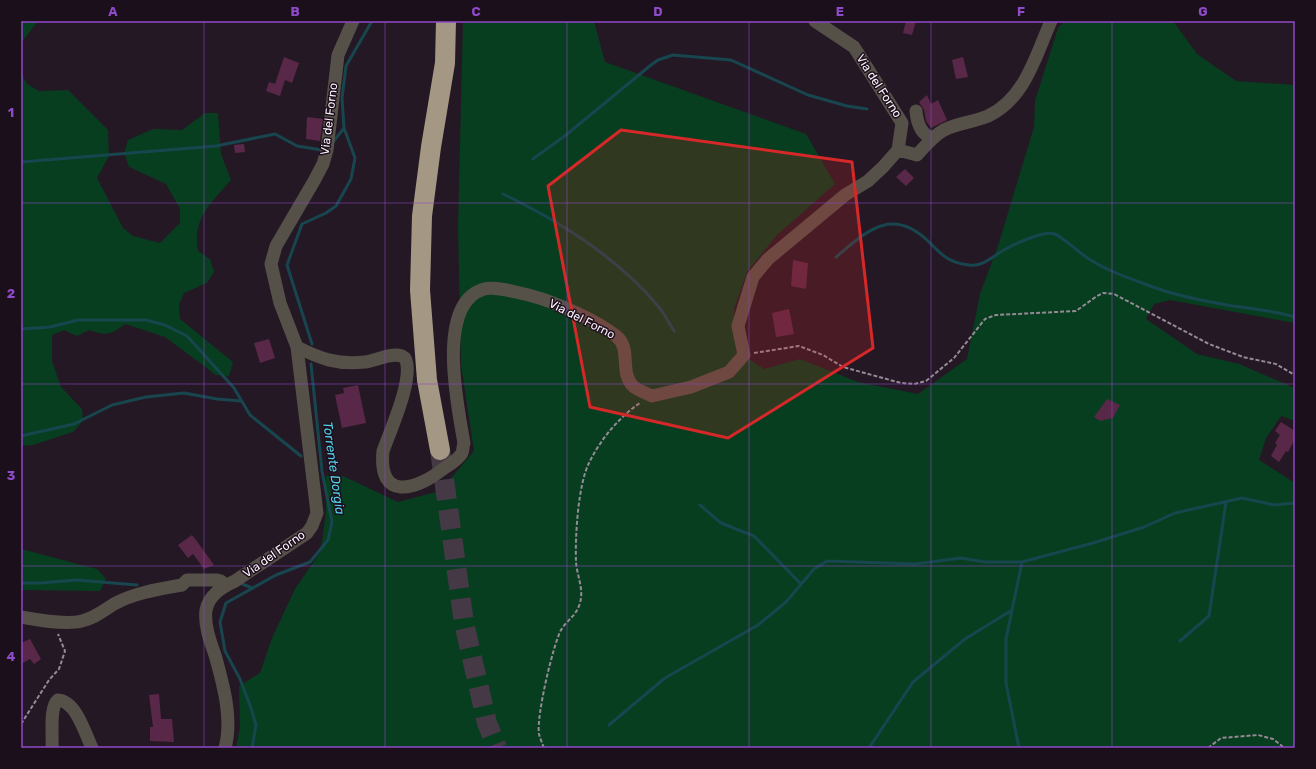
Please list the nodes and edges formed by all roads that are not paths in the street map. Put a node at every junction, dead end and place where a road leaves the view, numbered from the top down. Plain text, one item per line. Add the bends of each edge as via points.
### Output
1 (353, 21) edge
2 (446, 21) edge
3 (816, 21) edge
4 (1050, 21) edge
5 (916, 111) dead end
6 (933, 138) junction
7 (898, 150) junction
8 (297, 347) junction
9 (440, 450) tunnel mouth
10 (224, 586) junction
11 (21, 617) edge
12 (52, 748) edge
13 (92, 748) edge
14 (226, 748) edge

1 - 8 street, Via del Forno via 338,55 327,150 323,164 282,233 271,264 280,303
2 - 9 highway via 445,63 430,147 422,216 420,290 427,380
3 - 7 street, Via del Forno via 854,48 902,123
4 - 6 street via 1027,77 1009,102 988,116 944,130
5 - 6 street via 919,126 926,136
6 - 7 street via 917,155
7 - 8 street, Via del Forno via 868,181 845,195 768,259 753,277 738,326 744,355 729,372 691,387 652,396 631,384 625,349 616,335 543,299 516,292 484,289 466,302 460,311 454,342 452,374 464,443 462,453 432,478 410,486 391,484 382,472 383,451 406,382 405,358 398,355 345,364 325,360
8 - 10 street, Via del Forno via 317,513 315,520 307,532
10 - 11 street via 217,580 187,580 182,585 114,604 97,616 81,622
10 - 14 street, Via del Forno via 209,601 206,618 222,680 228,718
12 - 13 street via 54,704 58,700 65,700 74,708

